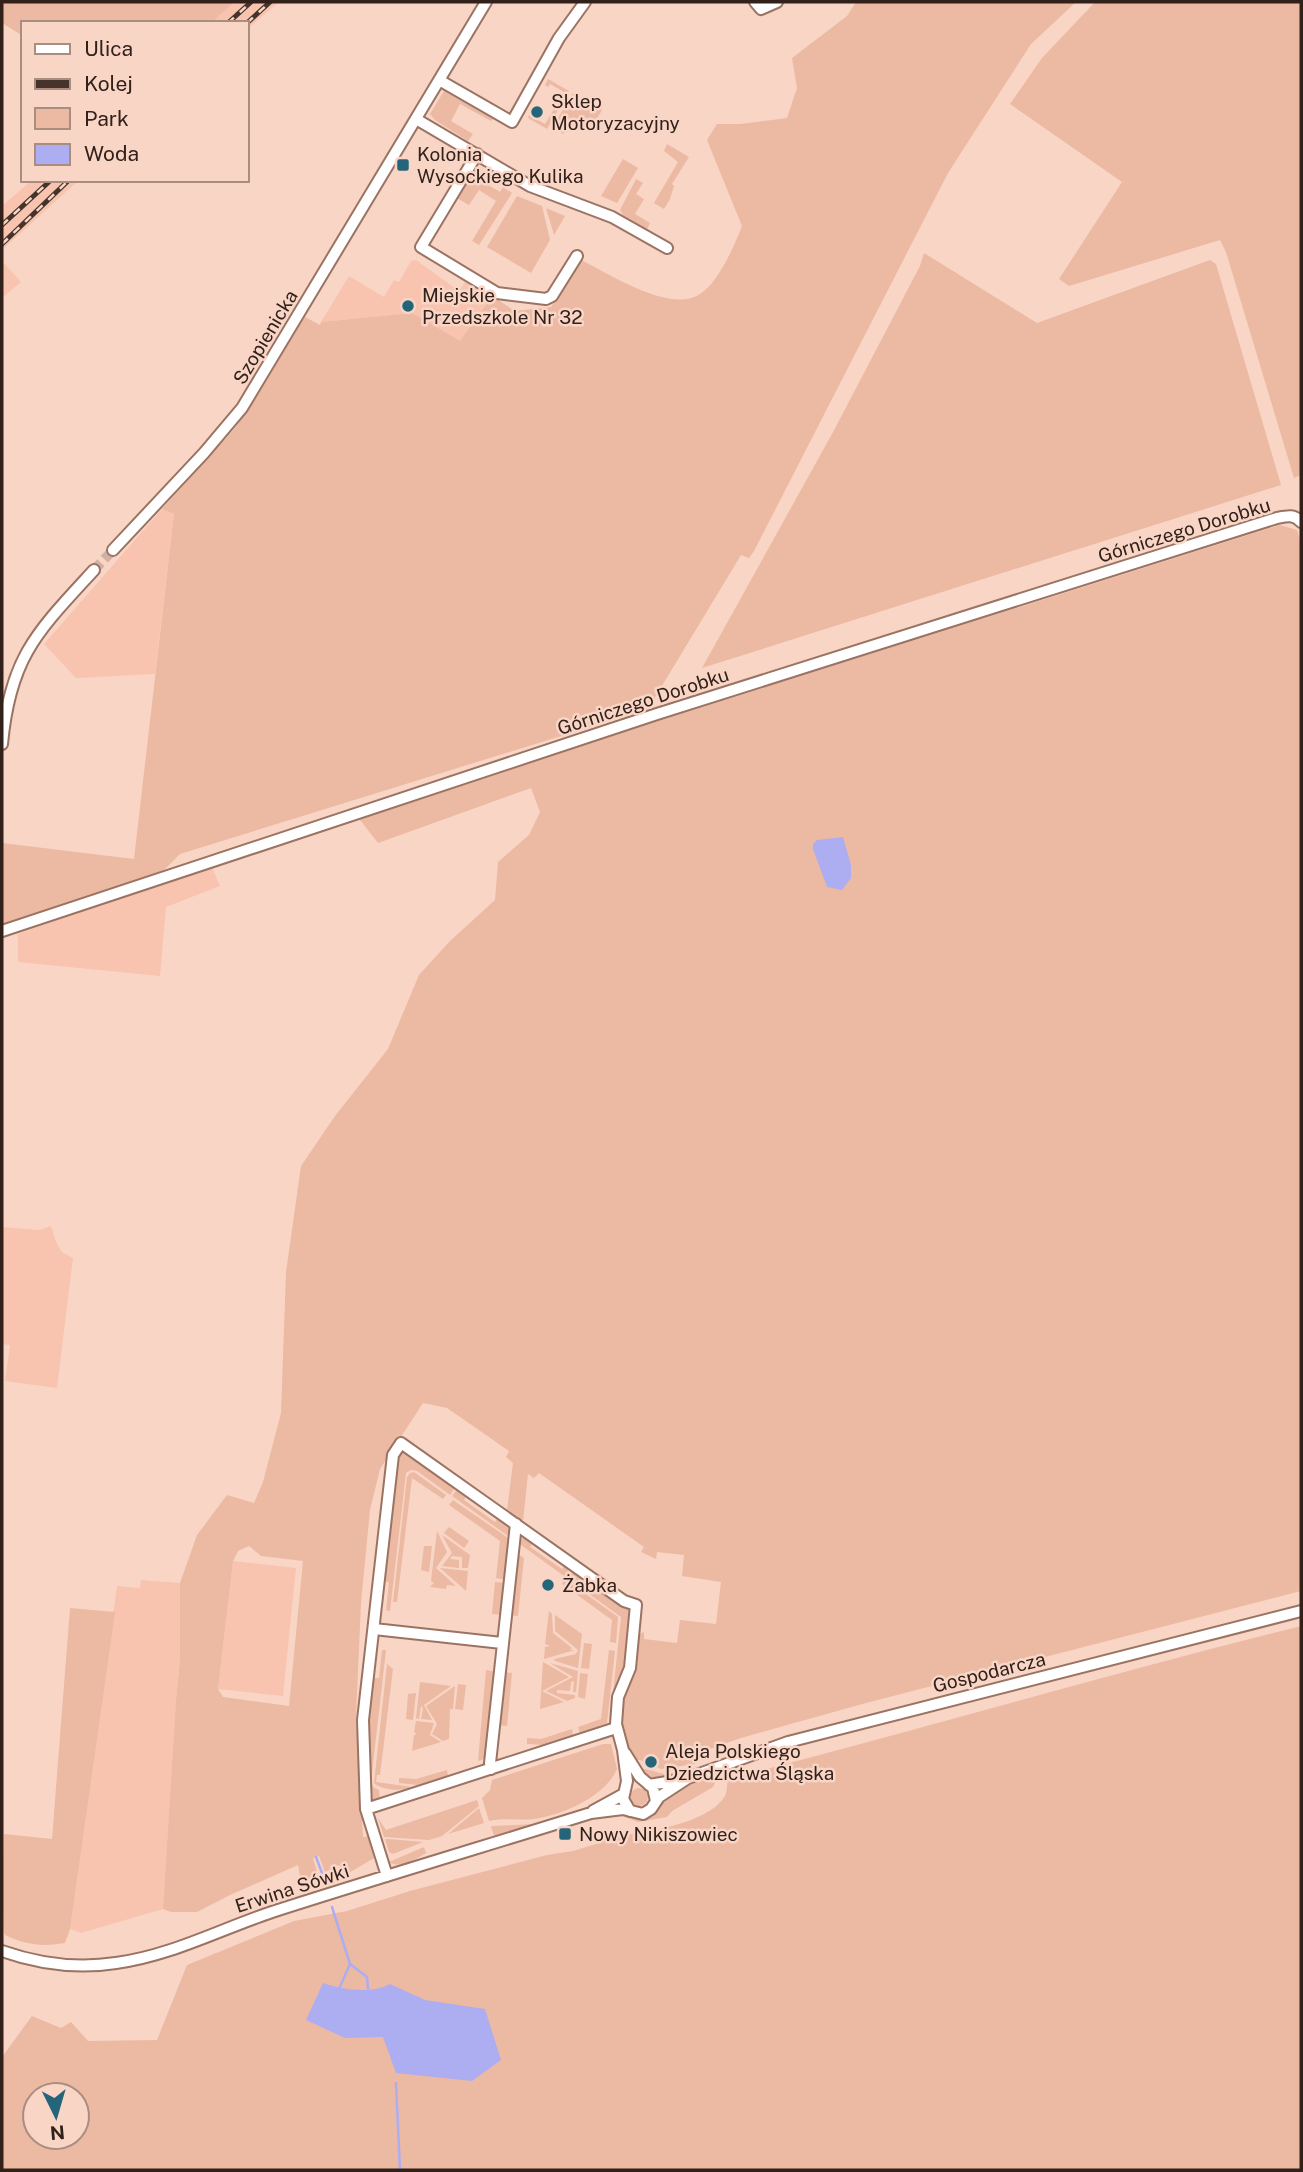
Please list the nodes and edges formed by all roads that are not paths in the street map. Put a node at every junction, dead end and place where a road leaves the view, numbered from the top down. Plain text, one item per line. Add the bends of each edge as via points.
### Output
1 (486, 2) edge
2 (585, 2) edge
3 (777, 2) edge
4 (758, 5) edge
5 (439, 80) junction
6 (416, 118) junction
7 (477, 154) junction
8 (667, 248) dead end
9 (577, 256) dead end
10 (1299, 520) edge
11 (113, 550) tunnel mouth
12 (94, 570) tunnel mouth
13 (2, 744) edge
14 (2, 931) edge
15 (516, 1524) junction
16 (1301, 1611) edge
17 (374, 1629) junction
18 (502, 1643) junction
19 (616, 1728) junction
20 (623, 1750) junction
21 (491, 1769) junction
22 (688, 1779) junction
23 (647, 1783) junction
24 (625, 1791) junction
25 (656, 1801) junction
26 (366, 1809) junction
27 (630, 1811) junction
28 (591, 1812) junction
29 (387, 1877) junction
30 (2, 1951) edge

1 - 5 street, Szopienicka
2 - 5 street via 559,38 512,122
3 - 4 street
5 - 6 street, Szopienicka
6 - 7 street
6 - 11 street, Szopienicka via 242,408
7 - 8 street via 530,186 612,217
7 - 9 street via 421,247 498,293 546,299
10 - 14 street, Górniczego Dorobku via 1289,515 1277,518 657,714
12 - 13 street via 41,629 21,660 8,699
15 - 17 street via 401,1443 393,1455
15 - 18 street
15 - 19 street via 636,1605 630,1668 618,1698
16 - 22 street, Gospodarcza via 800,1739
17 - 18 street
17 - 26 street via 363,1720
18 - 21 street
19 - 20 street
19 - 21 street
20 - 23 street
20 - 24 street
21 - 26 street
22 - 23 street, Gospodarcza
22 - 25 street, Gospodarcza
23 - 24 street via 636,1782
23 - 25 street
24 - 27 street via 624,1803
24 - 28 street, Erwina Sówki
25 - 27 street via 643,1814
26 - 29 street
27 - 28 street, Erwina Sówki
28 - 29 street, Erwina Sówki
29 - 30 street, Erwina Sówki via 124,1962 59,1964

